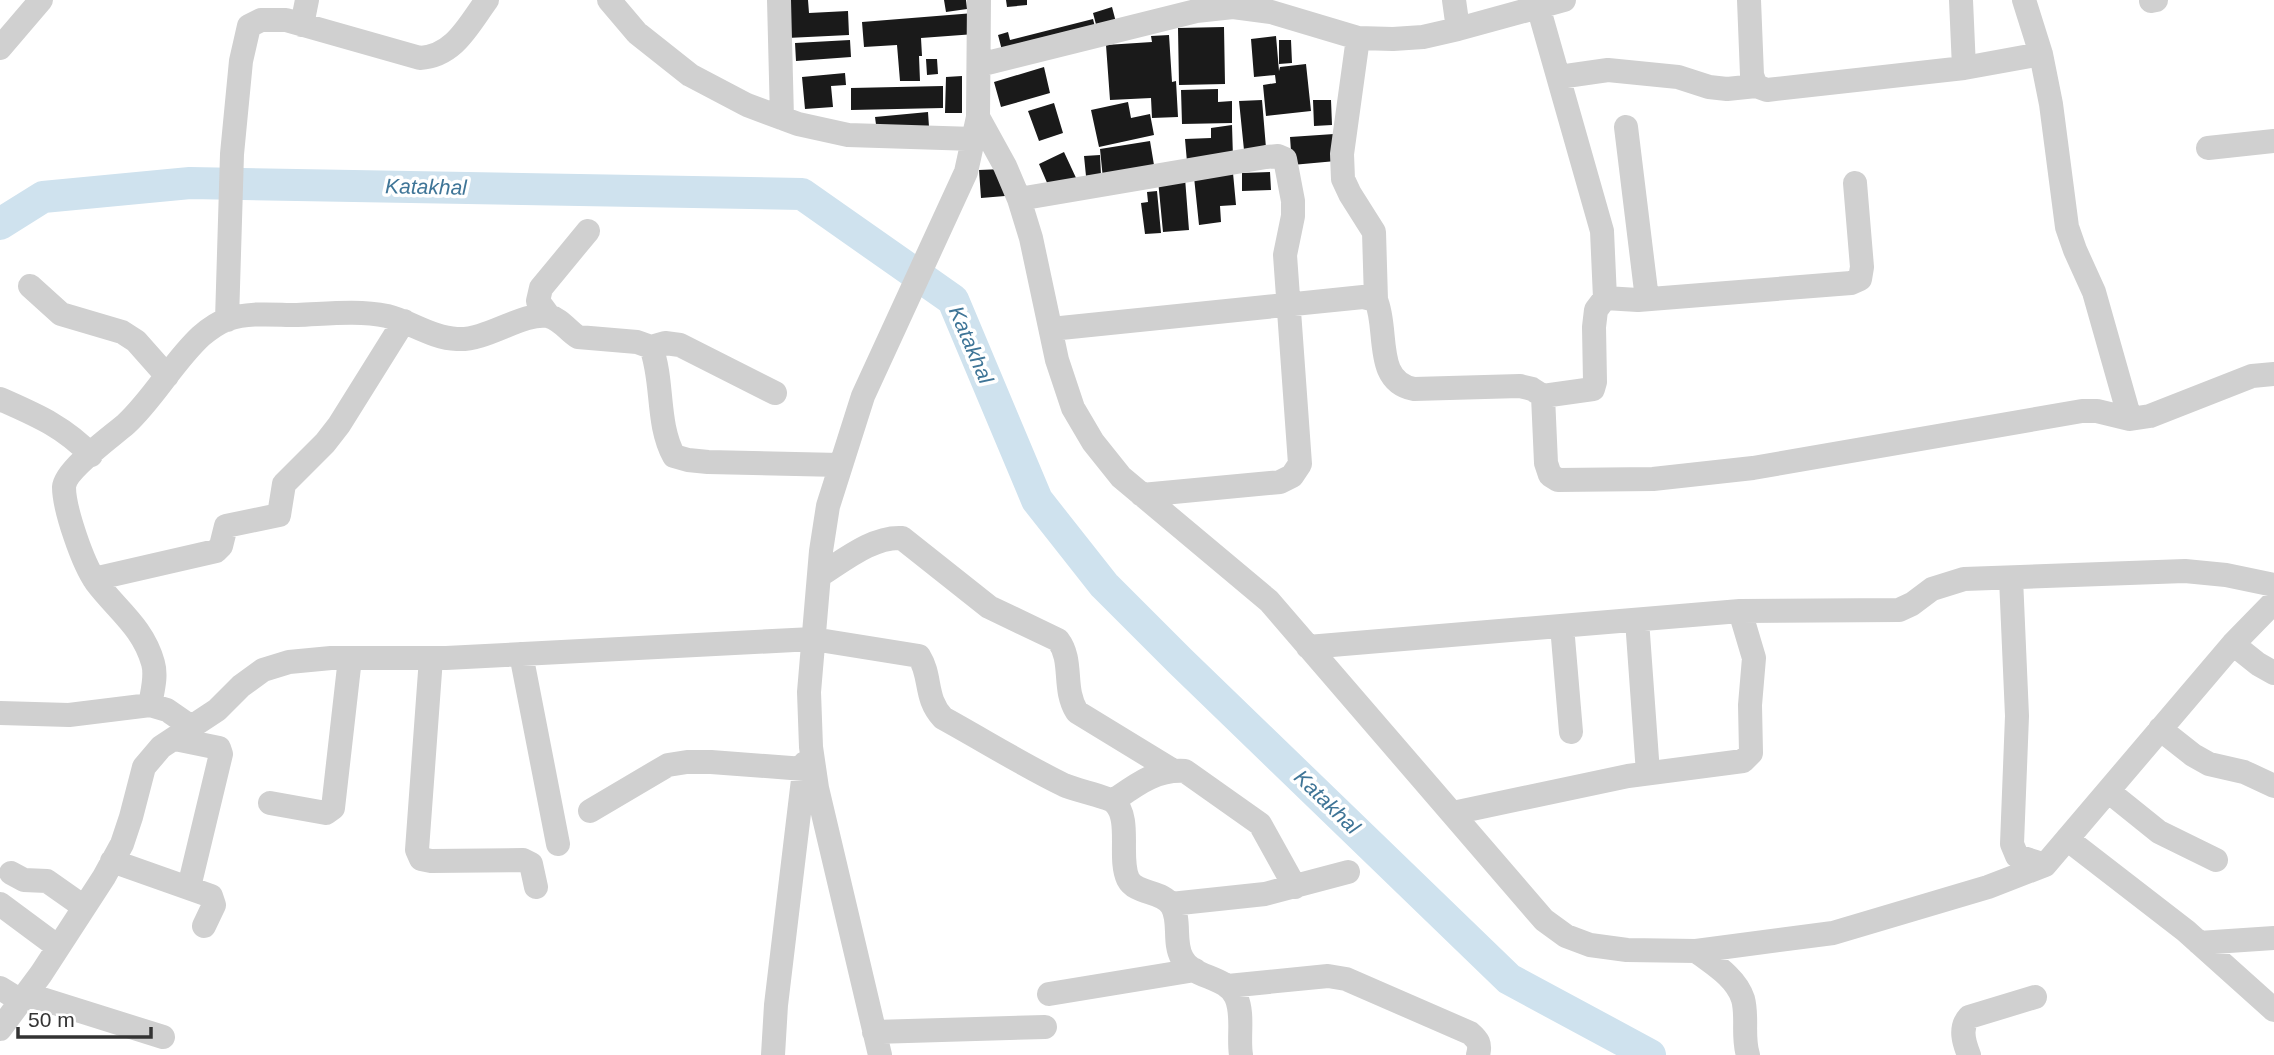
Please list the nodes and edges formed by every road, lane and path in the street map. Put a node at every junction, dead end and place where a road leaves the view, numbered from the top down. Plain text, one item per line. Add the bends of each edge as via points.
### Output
1 (41, 0) edge
2 (307, 0) edge
3 (487, 0) edge
4 (609, 0) edge
5 (779, 0) edge
6 (979, 0) edge
7 (1454, 0) edge
8 (1564, 0) edge
9 (1748, 0) edge
10 (1961, 0) edge
11 (2024, 0) edge
12 (2156, 0) edge
13 (2151, 1) edge
14 (1538, 6) junction
15 (302, 25) junction
16 (1458, 29) junction
17 (1358, 38) junction
18 (0, 48) edge
19 (2041, 54) junction
20 (979, 65) junction
21 (1964, 68) junction
22 (1559, 77) junction
23 (1756, 86) junction
24 (782, 118) junction
25 (1626, 127) dead end
26 (976, 128) junction
27 (2274, 141) edge
28 (2208, 148) dead end
29 (1855, 183) dead end
30 (1018, 199) junction
31 (588, 230) dead end
32 (30, 286) dead end
33 (1605, 298) junction
34 (1647, 299) junction
35 (1376, 300) junction
36 (1290, 304) junction
37 (549, 316) junction
38 (227, 320) junction
39 (404, 321) junction
40 (1051, 328) junction
41 (651, 347) junction
42 (2274, 374) edge
43 (167, 376) junction
44 (775, 393) dead end
45 (1543, 396) junction
46 (0, 400) edge
47 (2130, 419) junction
48 (90, 455) junction
49 (839, 465) junction
50 (1142, 495) junction
51 (819, 576) junction
52 (2011, 578) junction
53 (94, 579) junction
54 (2274, 585) edge
55 (2274, 602) edge
56 (1740, 611) junction
57 (1637, 620) junction
58 (1562, 625) junction
59 (813, 639) junction
60 (2232, 644) junction
61 (1308, 647) junction
62 (521, 654) junction
63 (350, 658) junction
64 (431, 658) junction
65 (2266, 669) edge
66 (150, 705) junction
67 (0, 713) edge
68 (810, 719) junction
69 (2160, 729) junction
70 (1571, 732) dead end
71 (184, 733) junction
72 (804, 769) junction
73 (1172, 770) junction
74 (1648, 773) junction
75 (2274, 786) edge
76 (2108, 791) junction
77 (1114, 801) junction
78 (270, 803) dead end
79 (590, 811) dead end
80 (1453, 813) junction
81 (2067, 839) junction
82 (558, 844) dead end
83 (2217, 860) dead end
84 (112, 861) junction
85 (2045, 865) junction
86 (1348, 872) dead end
87 (11, 873) dead end
88 (189, 887) junction
89 (536, 887) dead end
90 (1295, 887) junction
91 (0, 904) edge
92 (1171, 904) junction
93 (85, 907) junction
94 (204, 926) dead end
95 (2274, 938) edge
96 (2199, 943) junction
97 (58, 947) junction
98 (1696, 951) junction
99 (1195, 970) junction
100 (1228, 986) junction
101 (16, 994) edge
102 (1049, 994) dead end
103 (2035, 997) dead end
104 (2274, 1010) edge
105 (1045, 1027) dead end
106 (0, 1029) edge
107 (163, 1037) dead end
108 (1745, 1040) edge
109 (877, 1044) edge
110 (774, 1055) edge
111 (1241, 1055) edge
112 (1478, 1055) edge
113 (1969, 1055) edge

1 - 18 street
2 - 15 street
3 - 15 street via 445,52 432,57 420,58
4 - 24 street via 637,33 690,75
5 - 24 street
6 - 20 street
7 - 16 street
8 - 14 street
9 - 23 street
10 - 21 street
11 - 19 street
12 - 13 street
14 - 16 street
14 - 22 street
15 - 38 street via 261,20 248,26 232,154
16 - 17 street via 1423,37
17 - 20 street via 1271,12 1233,7 1196,11
17 - 35 street via 1342,154 1343,179 1374,232
19 - 21 street
19 - 47 street via 2067,227 2094,292
20 - 26 street
21 - 23 street via 1791,88
22 - 23 street via 1608,69 1678,77 1709,87
22 - 33 street via 1602,231
24 - 26 street via 848,135
25 - 34 street
26 - 30 street via 1005,166
26 - 49 street via 966,172 863,396
27 - 28 street
29 - 34 street via 1860,279
30 - 36 street via 1278,156 1285,159 1293,201 1285,255
30 - 40 street
31 - 37 street via 541,288 538,301
32 - 43 street via 61,314 122,332 136,341
33 - 34 street
33 - 45 street via 1596,310 1593,389
35 - 36 street via 1363,297
35 - 45 street via 1386,362 1400,387 1520,386
36 - 40 street
36 - 50 street via 1300,464 1292,477 1280,482
37 - 39 street via 535,316 465,340 445,338
37 - 41 street via 578,337
38 - 39 street via 359,314
38 - 43 street via 203,334
39 - 53 street via 339,425 284,484 279,515 226,526 216,551
40 - 50 street via 1073,408 1093,442
41 - 44 street via 680,345
41 - 49 street via 657,362 666,442 674,456 698,461
42 - 47 street via 2252,376 2150,416
43 - 48 street via 131,419
45 - 47 street via 1546,463 1558,481 1653,479 1754,468 2082,411
46 - 48 street via 60,427
48 - 53 street via 70,471 64,483 65,500
49 - 51 street via 828,506
50 - 61 street via 1269,601
51 - 59 street
51 - 73 street via 877,541 902,538 982,603 1058,640 1064,648 1068,690 1077,712
52 - 54 street via 2185,571
52 - 56 street via 1945,583 1899,610
52 - 85 street via 2017,716 2012,844 2017,856
53 - 66 street via 131,620 148,651 155,678
55 - 60 street
56 - 57 street
56 - 74 street via 1754,659 1751,753 1743,761
57 - 58 street
57 - 74 street
58 - 61 street
58 - 70 street
59 - 62 street
59 - 68 street
59 - 77 street via 919,656 933,708 943,718 1063,784
60 - 65 street
60 - 69 street
61 - 80 street
62 - 64 street
62 - 82 street
63 - 64 street
63 - 71 street via 289,662 263,670
63 - 78 street via 333,808 326,813
64 - 89 street via 417,850 421,859 523,860 531,864
66 - 67 street via 69,715
66 - 71 street via 167,710
68 - 72 street
68 - 109 street via 817,788
69 - 75 street via 2201,759
69 - 76 street
71 - 84 street via 161,747 144,767 122,844
71 - 88 street via 219,748 221,754
72 - 79 street via 699,762 668,765
72 - 110 street
73 - 77 street via 1141,782
73 - 90 street via 1185,771 1260,824
74 - 80 street
76 - 81 street
76 - 83 street via 2159,832
77 - 92 street via 1122,814 1129,883
80 - 98 street via 1544,920 1566,936 1628,950
81 - 85 street
81 - 96 street
84 - 88 street
84 - 93 street
85 - 98 street via 1988,887 1833,933
86 - 90 street
87 - 93 street via 24,880 47,881
88 - 94 street via 211,896 214,905
90 - 92 street via 1238,899
91 - 97 street
92 - 99 street via 1183,961
93 - 97 street
95 - 96 street
96 - 104 street
97 - 101 street
98 - 108 street via 1728,976 1742,999
99 - 100 street
99 - 102 street
100 - 111 street via 1240,1011
100 - 112 street via 1320,977 1346,979 1470,1033 1478,1039
101 - 106 street
101 - 107 street
103 - 113 street via 1969,1017 1963,1031
105 - 109 street

